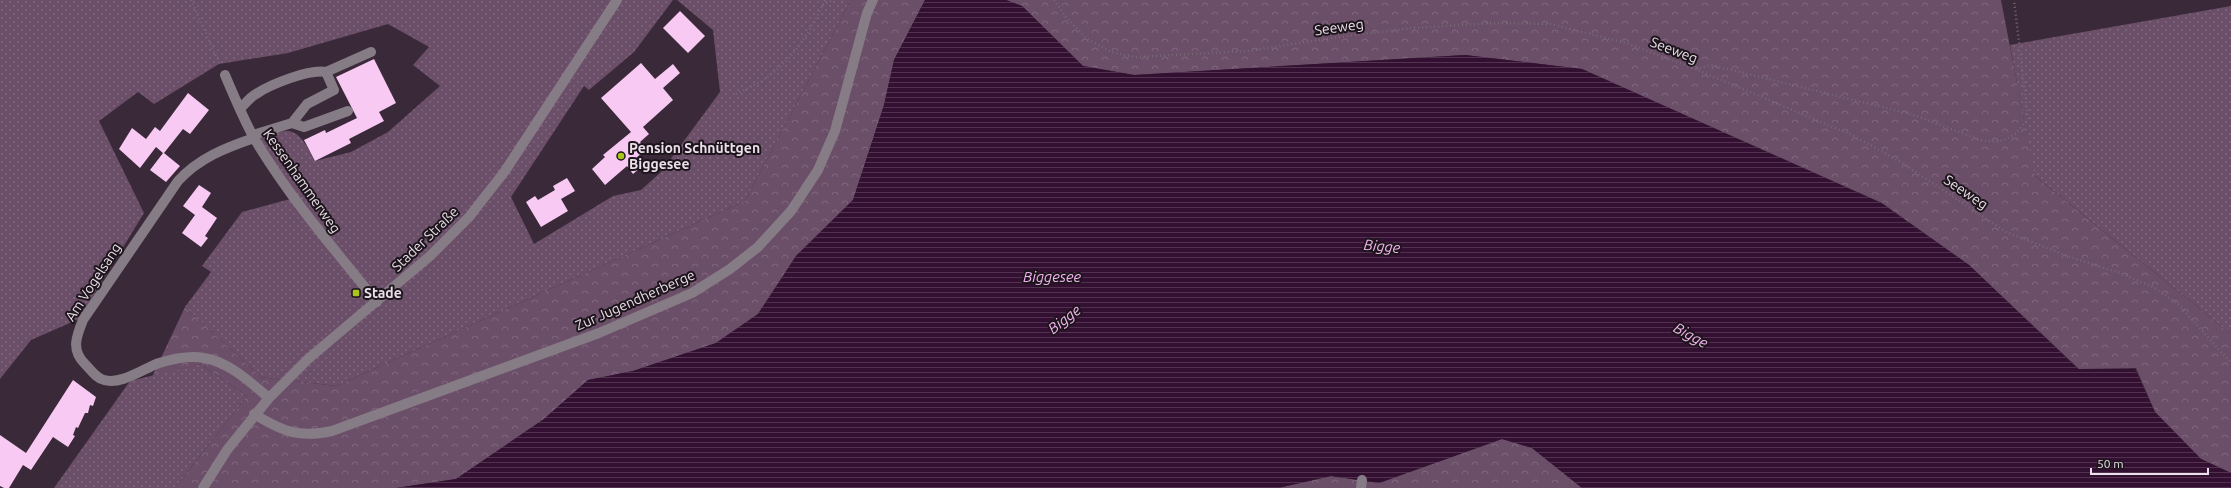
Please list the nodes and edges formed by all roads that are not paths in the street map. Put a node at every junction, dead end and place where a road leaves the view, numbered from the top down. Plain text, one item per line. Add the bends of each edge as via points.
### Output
1 (617, 0) edge
2 (873, 0) edge
3 (371, 52) dead end
4 (326, 72) junction
5 (225, 75) road end
6 (240, 109) junction
7 (348, 111) dead end
8 (292, 123) junction
9 (253, 136) junction
10 (377, 302) junction
11 (269, 398) junction
12 (254, 414) junction
13 (203, 488) edge

1 - 10 street, Stader Straße via 506,171 483,200 430,256
2 - 12 street, Zur Jugendherberge via 867,13 835,130 818,170 791,211 758,247 730,269 692,293 599,333 332,431 300,435 276,427
3 - 4 street
4 - 6 street via 318,70 281,82 255,94
4 - 8 street via 334,90 307,104
5 - 6 street, Kessenhammerweg
6 - 9 street, Kessenhammerweg
7 - 8 street via 304,127
8 - 9 street, Am Vogelsang
9 - 10 street, Kessenhammerweg via 294,198
9 - 11 street, Am Vogelsang via 204,159 189,169 178,181 83,320 75,346 78,357 96,376 104,380 123,378 173,360 203,357 219,362
10 - 11 street, Stader Straße via 308,359
11 - 12 street, Stader Straße
12 - 13 street, Stader Straße

